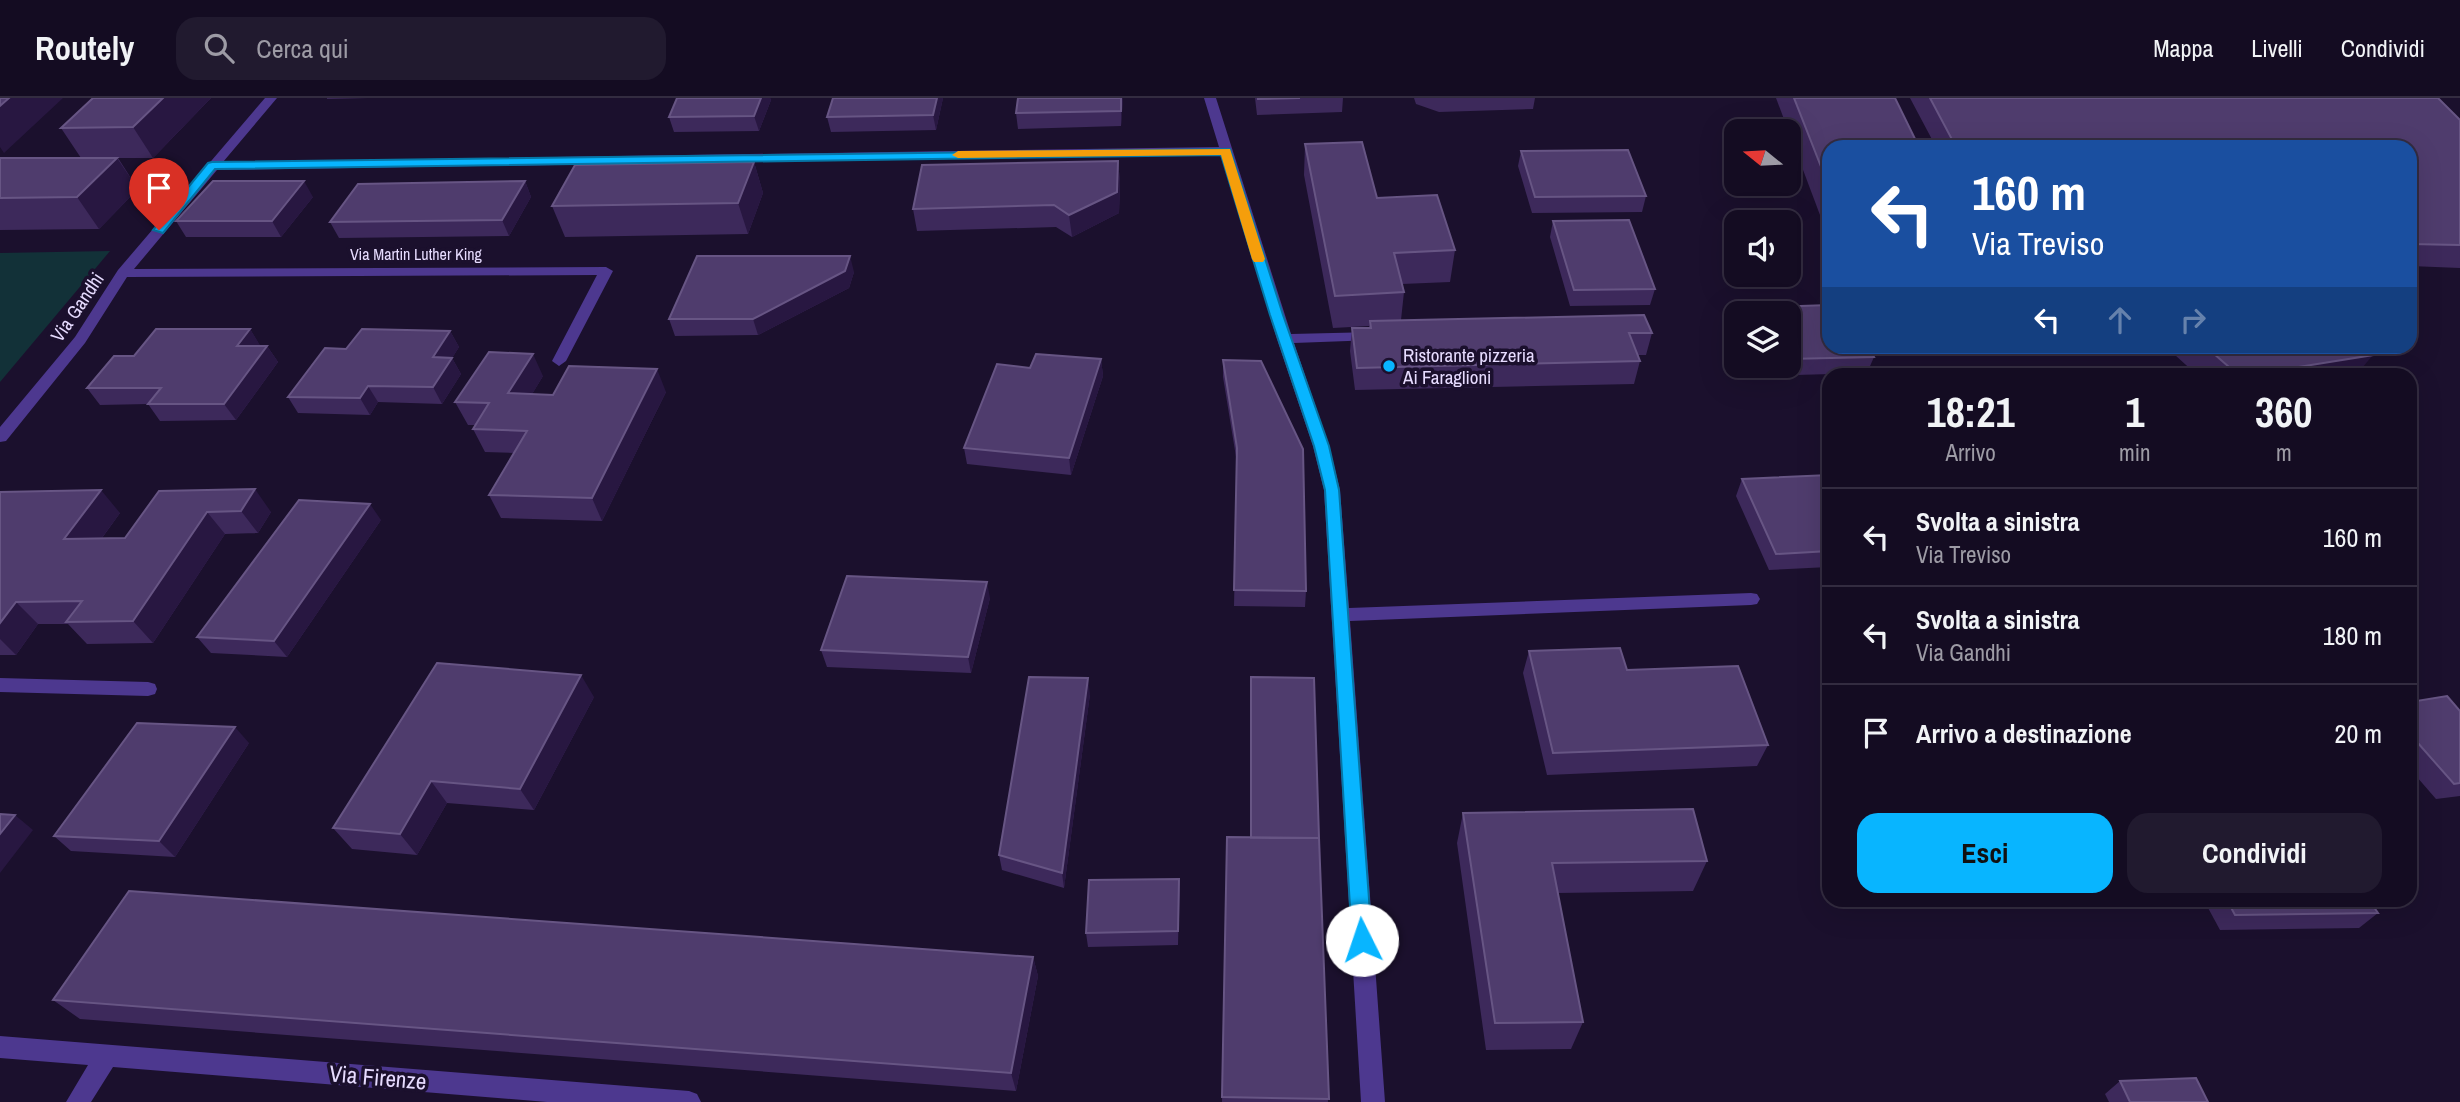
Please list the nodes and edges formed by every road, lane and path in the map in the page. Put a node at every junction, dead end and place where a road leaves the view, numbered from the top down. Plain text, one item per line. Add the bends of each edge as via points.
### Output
1 (271, 98) edge
2 (1210, 98) edge
3 (1226, 151) junction
4 (212, 166) junction
5 (123, 273) junction
6 (1394, 336) edge
7 (1284, 339) junction
8 (559, 361) dead end
9 (0, 437) edge
10 (1751, 599) dead end
11 (1341, 615) junction
12 (0, 685) edge
13 (148, 689) dead end
14 (0, 1047) edge
15 (108, 1055) junction
16 (78, 1102) edge
17 (689, 1102) edge
18 (1373, 1102) edge

1 - 4 street, Via Gandhi
2 - 3 street
3 - 4 street
3 - 7 street
4 - 5 street, Via Gandhi
5 - 8 street, Via Martin Luther King via 606,271
5 - 9 street, Via Gandhi via 80,340
6 - 7 street
7 - 11 street via 1328,467
10 - 11 street
11 - 18 street
12 - 13 street
14 - 15 street, Via Firenze
15 - 16 street
15 - 17 street, Via Firenze

